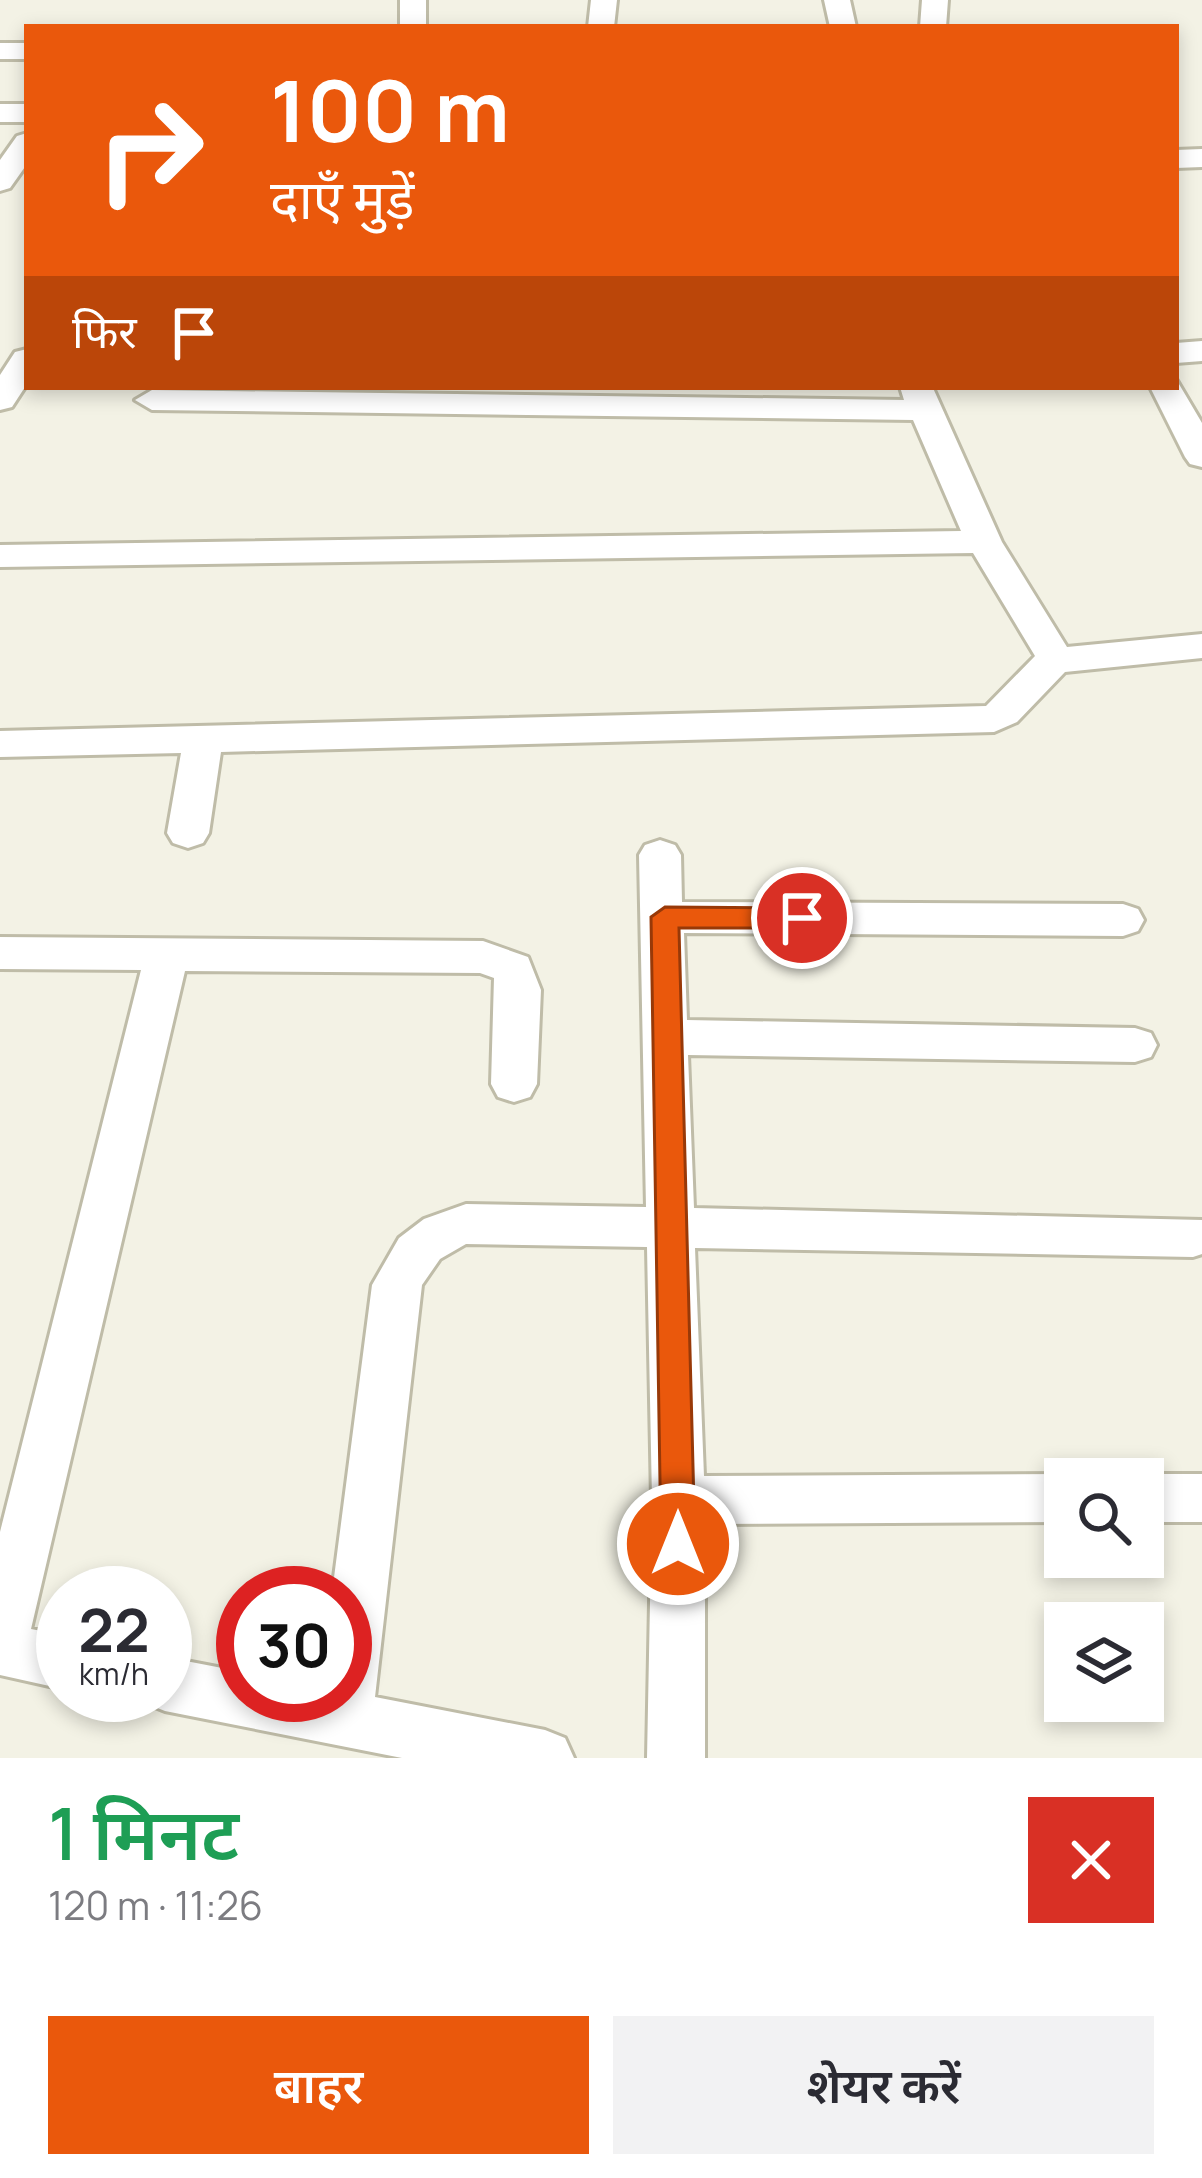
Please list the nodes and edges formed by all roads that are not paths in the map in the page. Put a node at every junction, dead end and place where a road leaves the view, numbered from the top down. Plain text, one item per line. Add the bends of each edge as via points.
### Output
1 (24, 146) edge
2 (0, 180) edge
3 (24, 363) edge
4 (1168, 390) edge
5 (920, 399) edge
6 (0, 400) edge
7 (152, 400) dead end
8 (1202, 457) edge
9 (984, 542) junction
10 (0, 556) edge
11 (1202, 646) edge
12 (1056, 660) junction
13 (203, 739) junction
14 (0, 744) edge
15 (188, 833) dead end
16 (660, 855) dead end
17 (665, 917) junction
18 (1123, 920) dead end
19 (0, 953) edge
20 (166, 957) junction
21 (668, 1037) junction
22 (1135, 1045) dead end
23 (514, 1084) dead end
24 (674, 1227) junction
25 (1193, 1237) dead end
26 (1044, 1498) edge
27 (1164, 1498) edge
28 (1202, 1498) edge
29 (678, 1501) junction
30 (363, 1566) edge
31 (0, 1645) edge
32 (36, 1655) edge
33 (355, 1722) edge
34 (545, 1758) edge
35 (676, 1758) edge

1 - 2 street
3 - 6 street
4 - 8 street
5 - 7 street
5 - 9 street
9 - 10 street
9 - 12 street
11 - 12 street
12 - 13 street via 994,719
13 - 14 street
13 - 15 street
16 - 17 street
17 - 18 street
17 - 21 street
19 - 20 street
20 - 23 street via 483,957 513,968 520,990
20 - 31 street
21 - 22 street
21 - 24 street
24 - 25 street
24 - 29 street
24 - 30 street via 466,1224 434,1233 413,1250 397,1285
26 - 29 street
27 - 28 street
29 - 35 street
31 - 32 street
33 - 34 street

